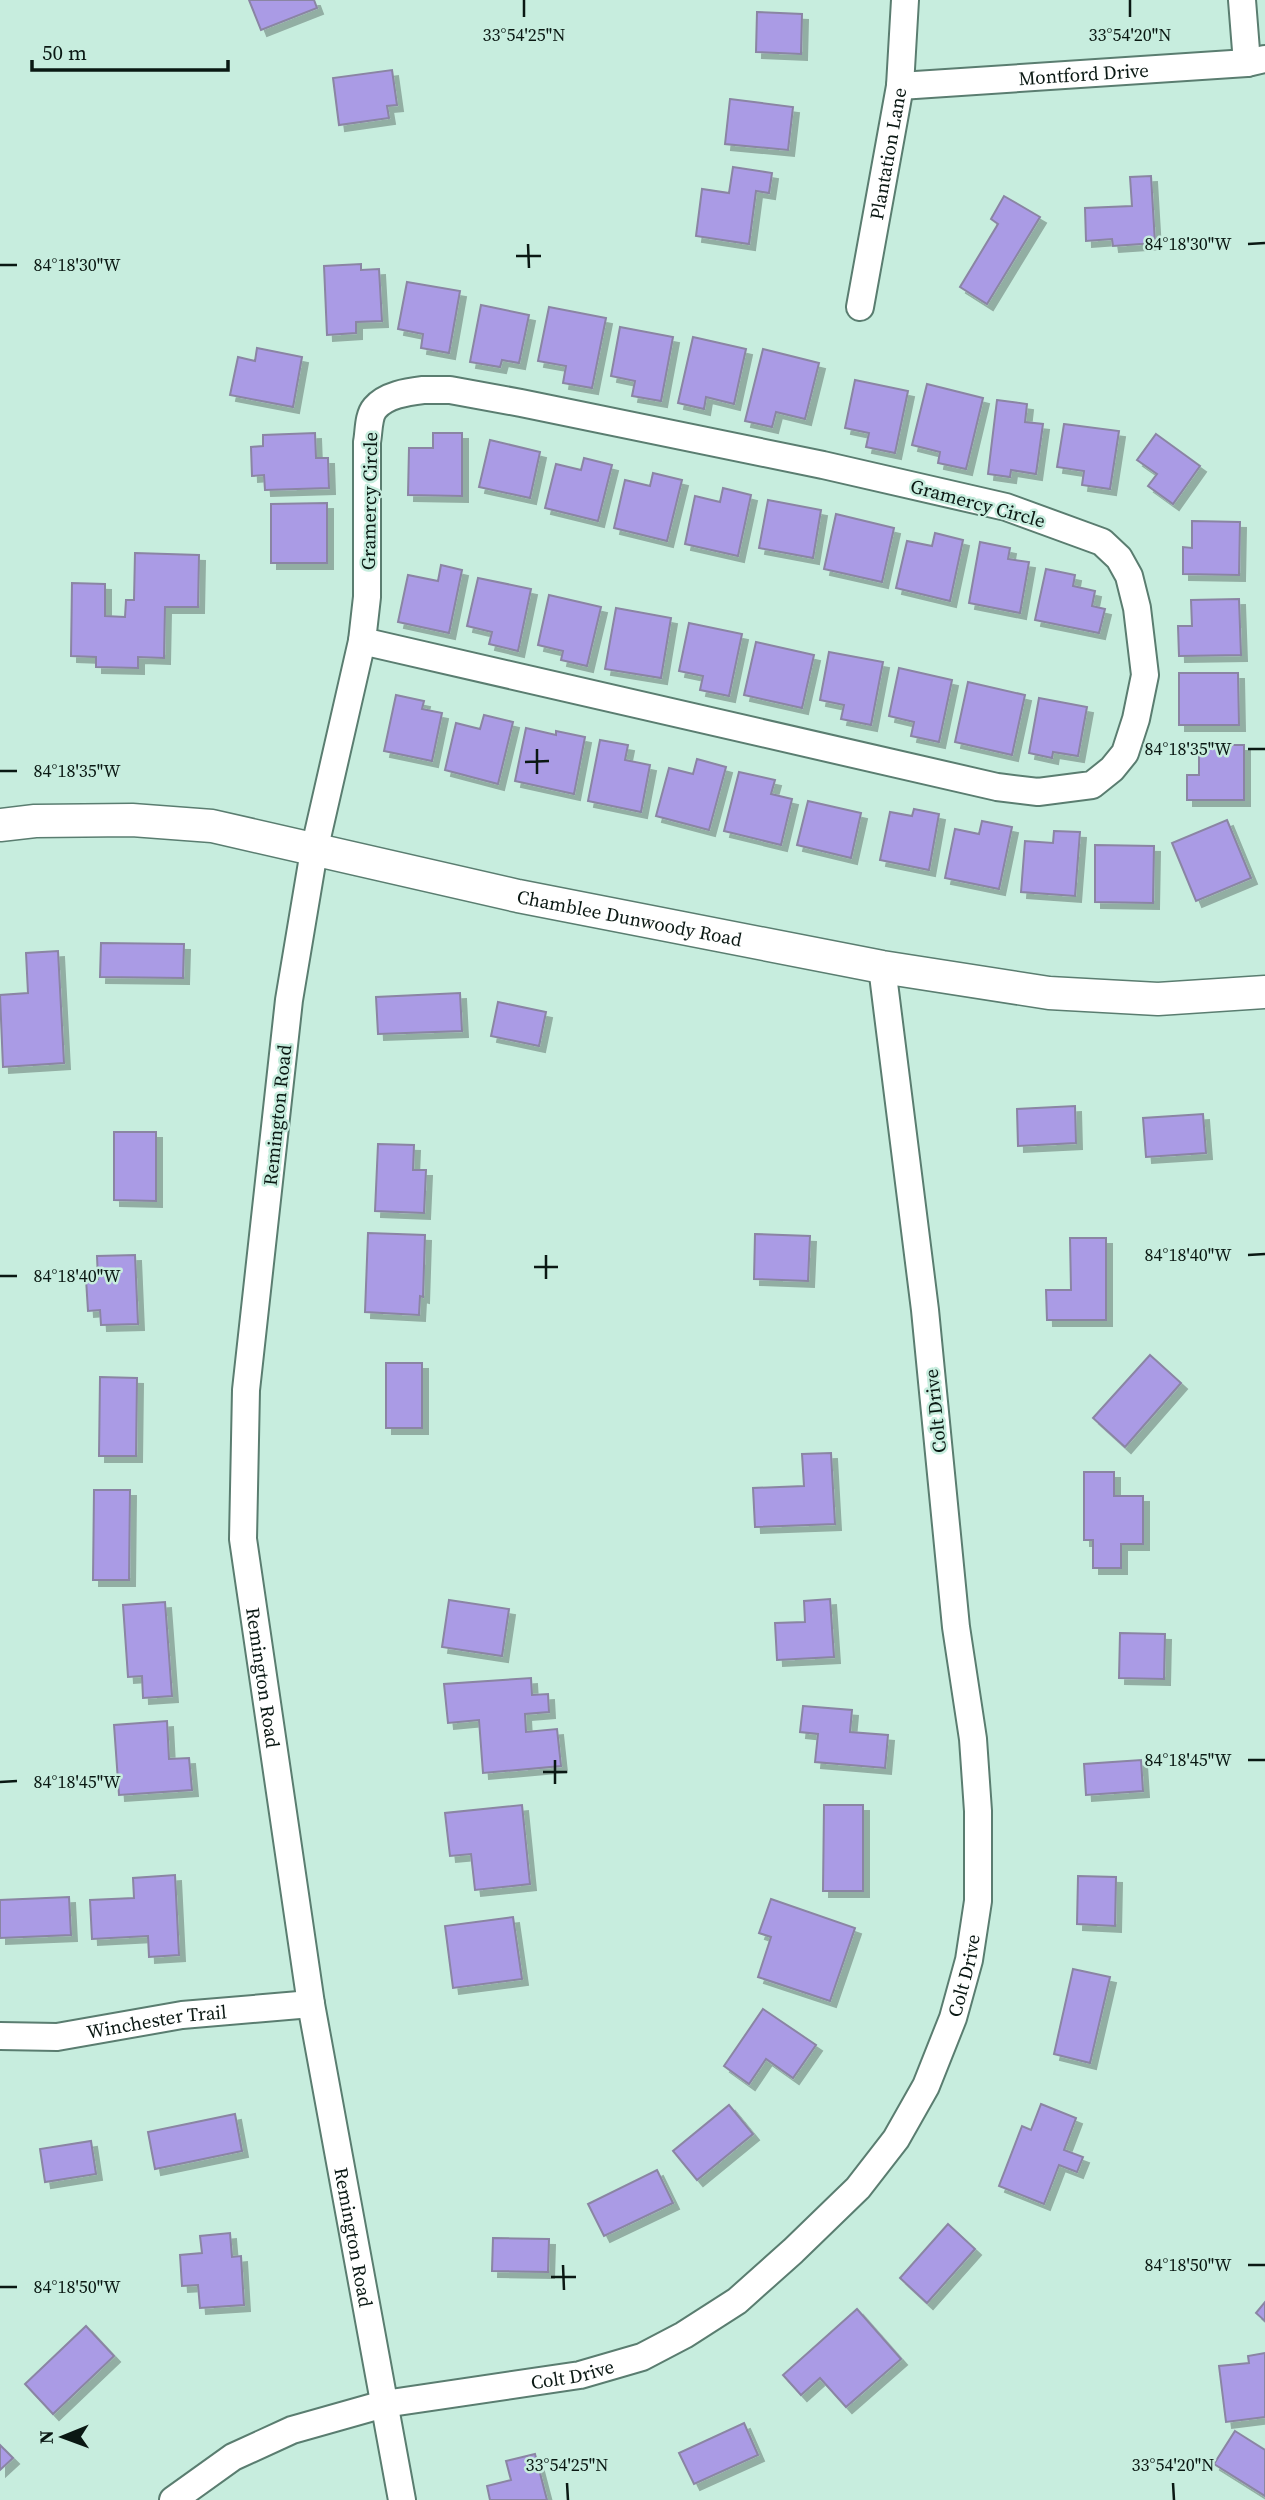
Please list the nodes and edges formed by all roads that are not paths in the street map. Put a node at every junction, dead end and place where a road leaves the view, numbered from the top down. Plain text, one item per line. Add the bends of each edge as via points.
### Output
1 (905, 0) edge
2 (1242, 0) edge
3 (1256, 61) edge
4 (900, 86) junction
5 (860, 307) dead end
6 (362, 642) junction
7 (0, 825) edge
8 (314, 851) junction
9 (882, 967) junction
10 (1265, 992) edge
11 (311, 2004) junction
12 (0, 2036) edge
13 (384, 2404) junction
14 (173, 2500) edge
15 (402, 2500) edge

1 - 4 street, Plantation Lane
2 - 3 street
3 - 4 street, Montford Drive
4 - 5 street, Plantation Lane
6 - 6 street, Gramercy Circle via 367,597 367,442 379,394 450,390 1006,507 1126,550 1145,676 1119,776 1073,789 1038,792 997,787
6 - 8 street, Gramercy Circle
7 - 8 street, Chamblee Dunwoody Road via 132,820 212,826
8 - 9 street, Chamblee Dunwoody Road
8 - 11 street, Remington Road via 289,1000 246,1390 243,1539
9 - 10 street, Chamblee Dunwoody Road via 1060,994 1158,999
9 - 13 street, Colt Drive via 925,1310 978,1811 978,1901 969,1960 953,2018 926,2086 896,2139 858,2188 737,2301 642,2357 580,2375
11 - 12 street, Winchester Trail via 182,2015 57,2036
11 - 13 street, Remington Road
13 - 14 street, Colt Drive via 292,2430 233,2457
13 - 15 street, Remington Road

